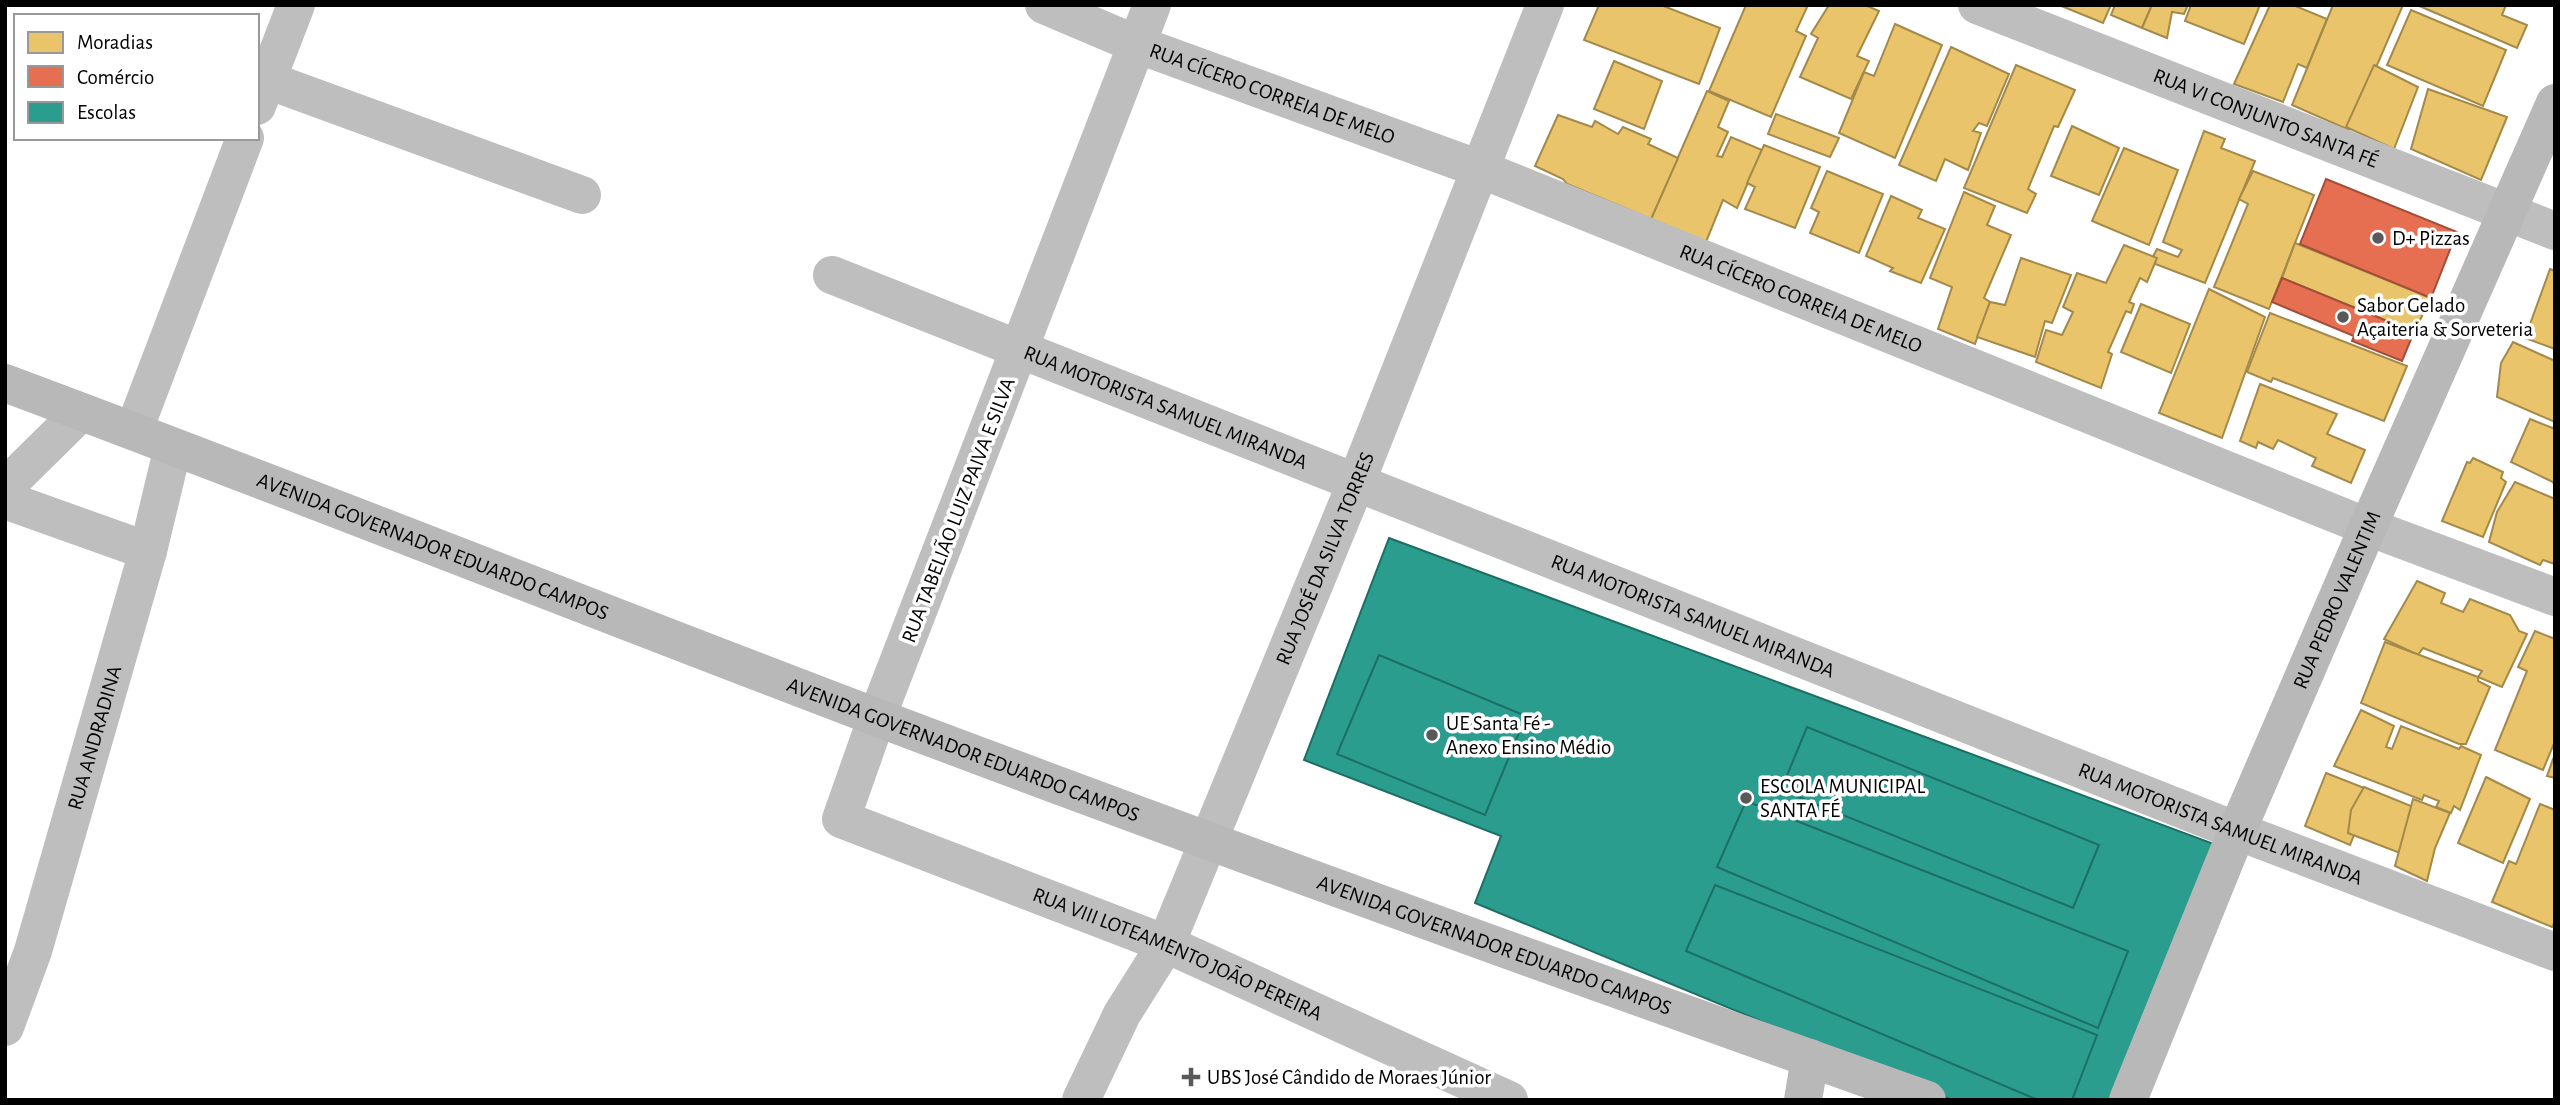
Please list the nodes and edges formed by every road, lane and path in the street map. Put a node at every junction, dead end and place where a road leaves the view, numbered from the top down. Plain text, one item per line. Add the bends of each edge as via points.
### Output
1 (296, 5) edge
2 (1044, 5) edge
3 (1152, 5) edge
4 (1545, 5) edge
5 (1977, 5) edge
6 (1136, 44) junction
7 (262, 93) edge
8 (2555, 103) edge
9 (244, 140) edge
10 (1480, 169) junction
11 (582, 195) dead end
12 (2507, 212) junction
13 (2555, 231) edge
14 (832, 275) dead end
15 (1021, 350) junction
16 (5, 383) edge
17 (81, 412) junction
18 (134, 430) junction
19 (173, 447) junction
20 (1356, 483) junction
21 (5, 487) edge
22 (5, 500) edge
23 (2368, 527) junction
24 (148, 551) junction
25 (2555, 597) edge
26 (877, 717) junction
27 (841, 819) joint
28 (2237, 831) junction
29 (1207, 841) junction
30 (19, 943) edge
31 (1166, 944) junction
32 (2555, 952) edge
33 (5, 1027) edge
34 (1810, 1058) junction
35 (1439, 1086) edge
36 (1081, 1100) edge
37 (1509, 1100) edge
38 (1803, 1100) edge
39 (1927, 1100) edge
40 (2128, 1100) edge

1 - 7 street
2 - 6 street, RUA CÍCERO CORREIA DE MELO
3 - 6 street, RUA TABELIÃO LUIZ PAIVA E SILVA
4 - 10 street, RUA JOSÉ DA SILVA TORRES
5 - 12 street, RUA VI CONJUNTO SANTA FÉ
6 - 10 street, RUA CÍCERO CORREIA DE MELO
6 - 15 street, RUA TABELIÃO LUIZ PAIVA E SILVA
7 - 11 street
8 - 12 street, RUA PEDRO VALENTIM
9 - 18 street
10 - 20 street, RUA JOSÉ DA SILVA TORRES
10 - 23 street, RUA CÍCERO CORREIA DE MELO
12 - 13 street, RUA VI CONJUNTO SANTA FÉ
12 - 23 street, RUA PEDRO VALENTIM
14 - 15 street, RUA MOTORISTA SAMUEL MIRANDA
15 - 20 street, RUA MOTORISTA SAMUEL MIRANDA
15 - 26 street, RUA TABELIÃO LUIZ PAIVA E SILVA
16 - 17 street, AVENIDA GOVERNADOR EDUARDO CAMPOS
17 - 18 street, AVENIDA GOVERNADOR EDUARDO CAMPOS
17 - 21 street
18 - 19 street, AVENIDA GOVERNADOR EDUARDO CAMPOS
19 - 24 street, RUA ANDRADINA
19 - 26 street, AVENIDA GOVERNADOR EDUARDO CAMPOS
20 - 28 street, RUA MOTORISTA SAMUEL MIRANDA
20 - 29 street, RUA JOSÉ DA SILVA TORRES
22 - 24 street
23 - 25 street, RUA CÍCERO CORREIA DE MELO
23 - 28 street, RUA PEDRO VALENTIM
24 - 30 street, RUA ANDRADINA
26 - 27 street, RUA TABELIÃO LUIZ PAIVA E SILVA
26 - 29 street, AVENIDA GOVERNADOR EDUARDO CAMPOS
27 - 31 street, RUA VIII LOTEAMENTO JOÃO PEREIRA
28 - 32 street, RUA MOTORISTA SAMUEL MIRANDA
28 - 40 street, RUA PEDRO VALENTIM
29 - 31 street, RUA JOSÉ DA SILVA TORRES
29 - 34 street, AVENIDA GOVERNADOR EDUARDO CAMPOS
30 - 33 street, RUA ANDRADINA
31 - 35 street, RUA VIII LOTEAMENTO JOÃO PEREIRA
31 - 36 street, RUA JOSÉ DA SILVA TORRES via 1122,1014
34 - 38 street
34 - 39 street, AVENIDA GOVERNADOR EDUARDO CAMPOS
35 - 37 street, RUA VIII LOTEAMENTO JOÃO PEREIRA

